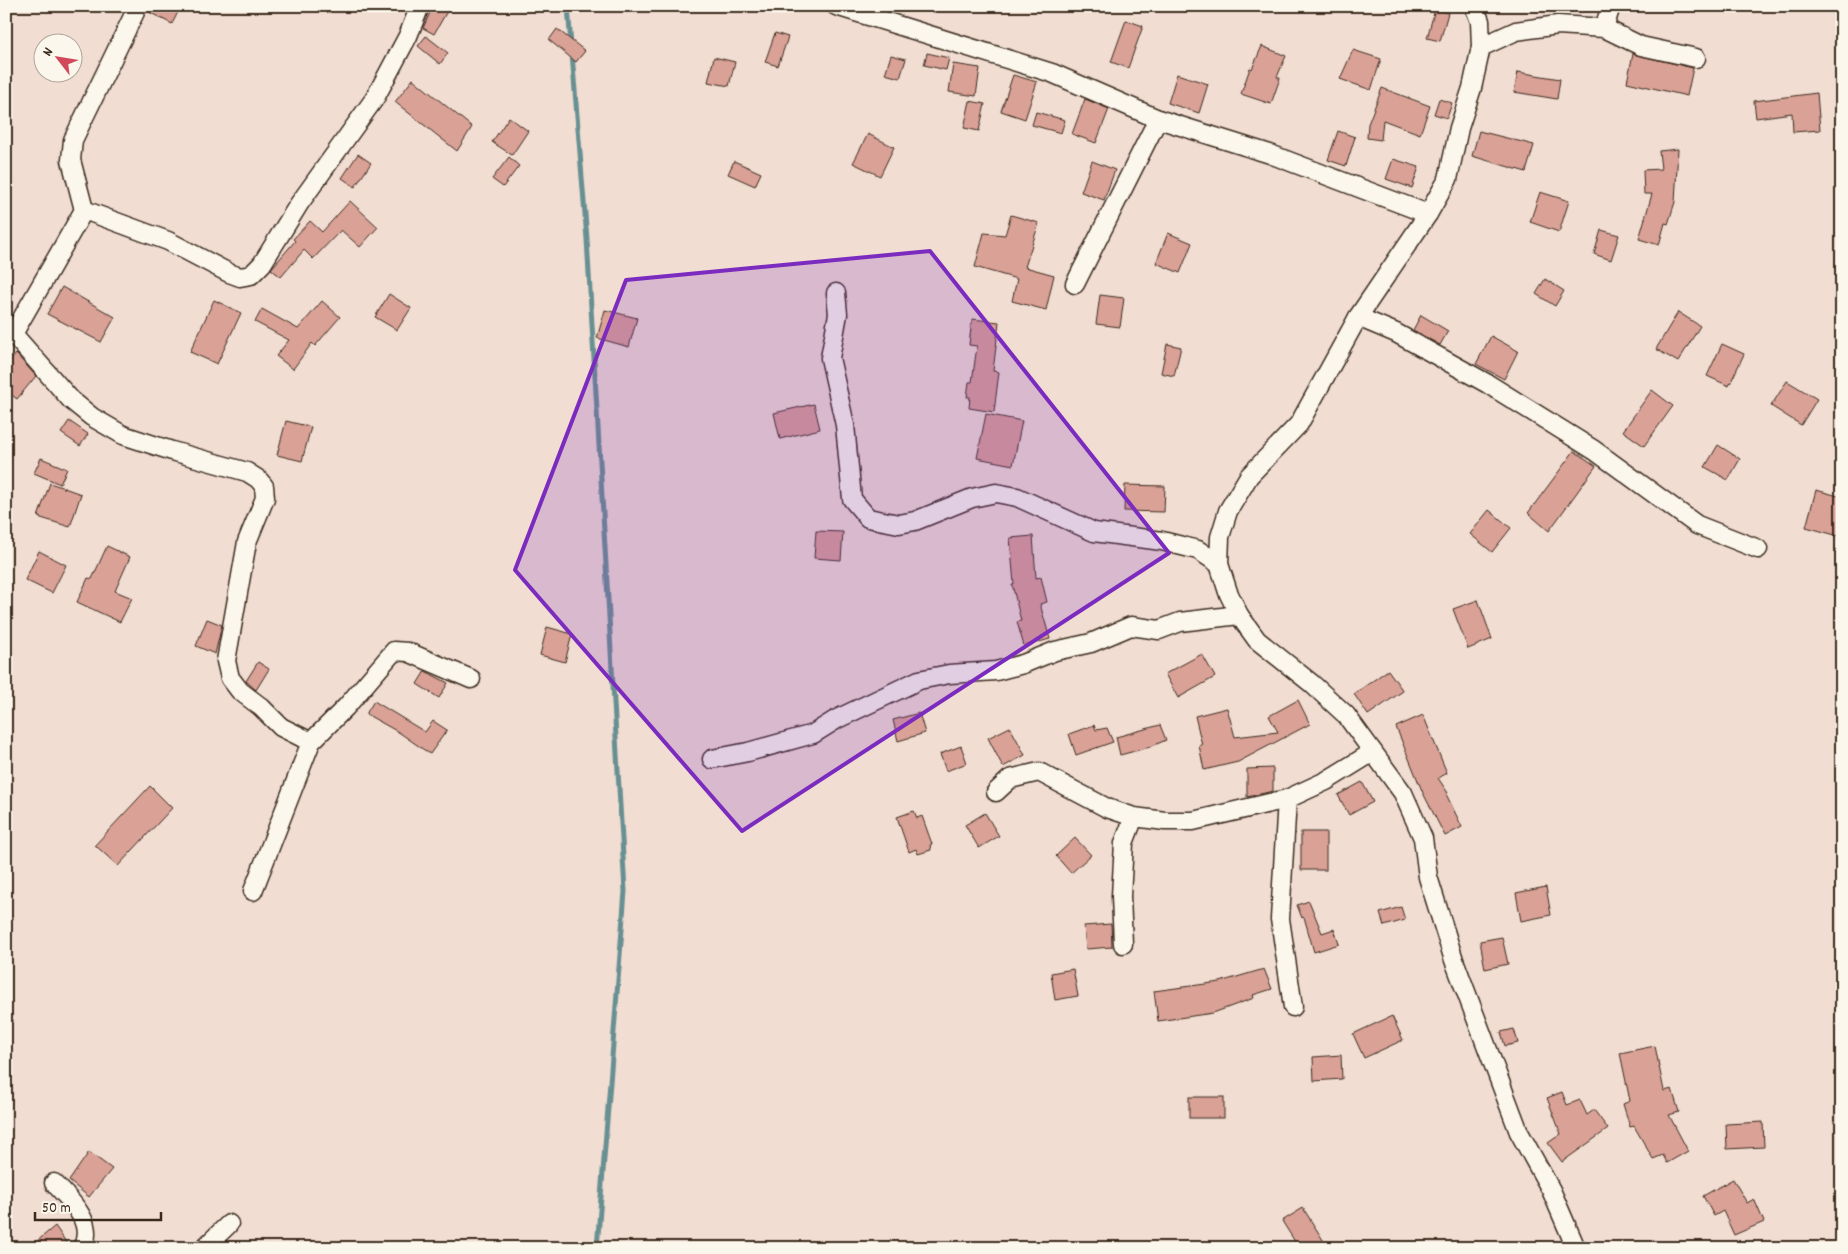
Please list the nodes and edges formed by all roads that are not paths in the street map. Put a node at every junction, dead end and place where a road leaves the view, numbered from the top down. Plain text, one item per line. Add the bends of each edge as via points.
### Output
1 (138, 6) edge
2 (420, 6) edge
3 (836, 6) edge
4 (1474, 6) edge
5 (1611, 6) edge
6 (1604, 28) junction
7 (1481, 47) junction
8 (1696, 58) dead end
9 (1158, 119) junction
10 (84, 210) junction
11 (1428, 214) junction
12 (1075, 284) dead end
13 (836, 293) dead end
14 (1358, 317) junction
15 (10, 331) edge
16 (1758, 549) dead end
17 (1219, 564) junction
18 (1239, 615) junction
19 (471, 679) dead end
20 (311, 742) junction
21 (1373, 752) junction
22 (712, 759) dead end
23 (996, 792) dead end
24 (1288, 799) junction
25 (1134, 817) junction
26 (253, 891) dead end
27 (1123, 944) dead end
28 (1294, 1007) dead end
29 (54, 1183) dead end
30 (228, 1224) dead end
31 (82, 1248) edge
32 (204, 1248) edge
33 (1576, 1248) edge

1 - 10 street via 73,140 71,160
2 - 10 street via 375,98 251,276 229,273 168,241
3 - 9 street via 1052,73
4 - 7 street via 1480,21
5 - 6 street
6 - 7 street via 1558,25 1516,31
6 - 8 street via 1641,46
7 - 11 street via 1472,88 1458,128 1448,179
9 - 11 street via 1270,154
9 - 12 street
10 - 15 street
11 - 14 street
13 - 17 street via 838,314 830,358 845,425 852,499 868,518 898,524 915,521 972,498 996,493 1017,497 1094,532 1162,540 1198,550
14 - 16 street via 1396,333 1496,389 1594,450 1697,524
14 - 17 street via 1298,424 1249,476 1228,511 1220,537
15 - 20 street via 71,400 92,417 123,435 247,472 264,486 265,498 248,542 226,661 230,678 240,691 281,727
17 - 18 street
18 - 21 street via 1257,640 1346,716
18 - 22 street via 1180,622 1160,630 1131,626 1091,643 1055,651 996,671 919,680 813,734
19 - 20 street via 408,652 394,650
20 - 26 street
21 - 24 street via 1326,781
21 - 33 street via 1403,793 1423,838 1428,877 1454,960 1519,1132 1552,1190
23 - 25 street via 1010,779 1038,772 1108,808
24 - 25 street via 1193,821
24 - 28 street via 1280,919
25 - 27 street via 1124,843
29 - 31 street via 77,1208 84,1224 87,1239
30 - 32 street

